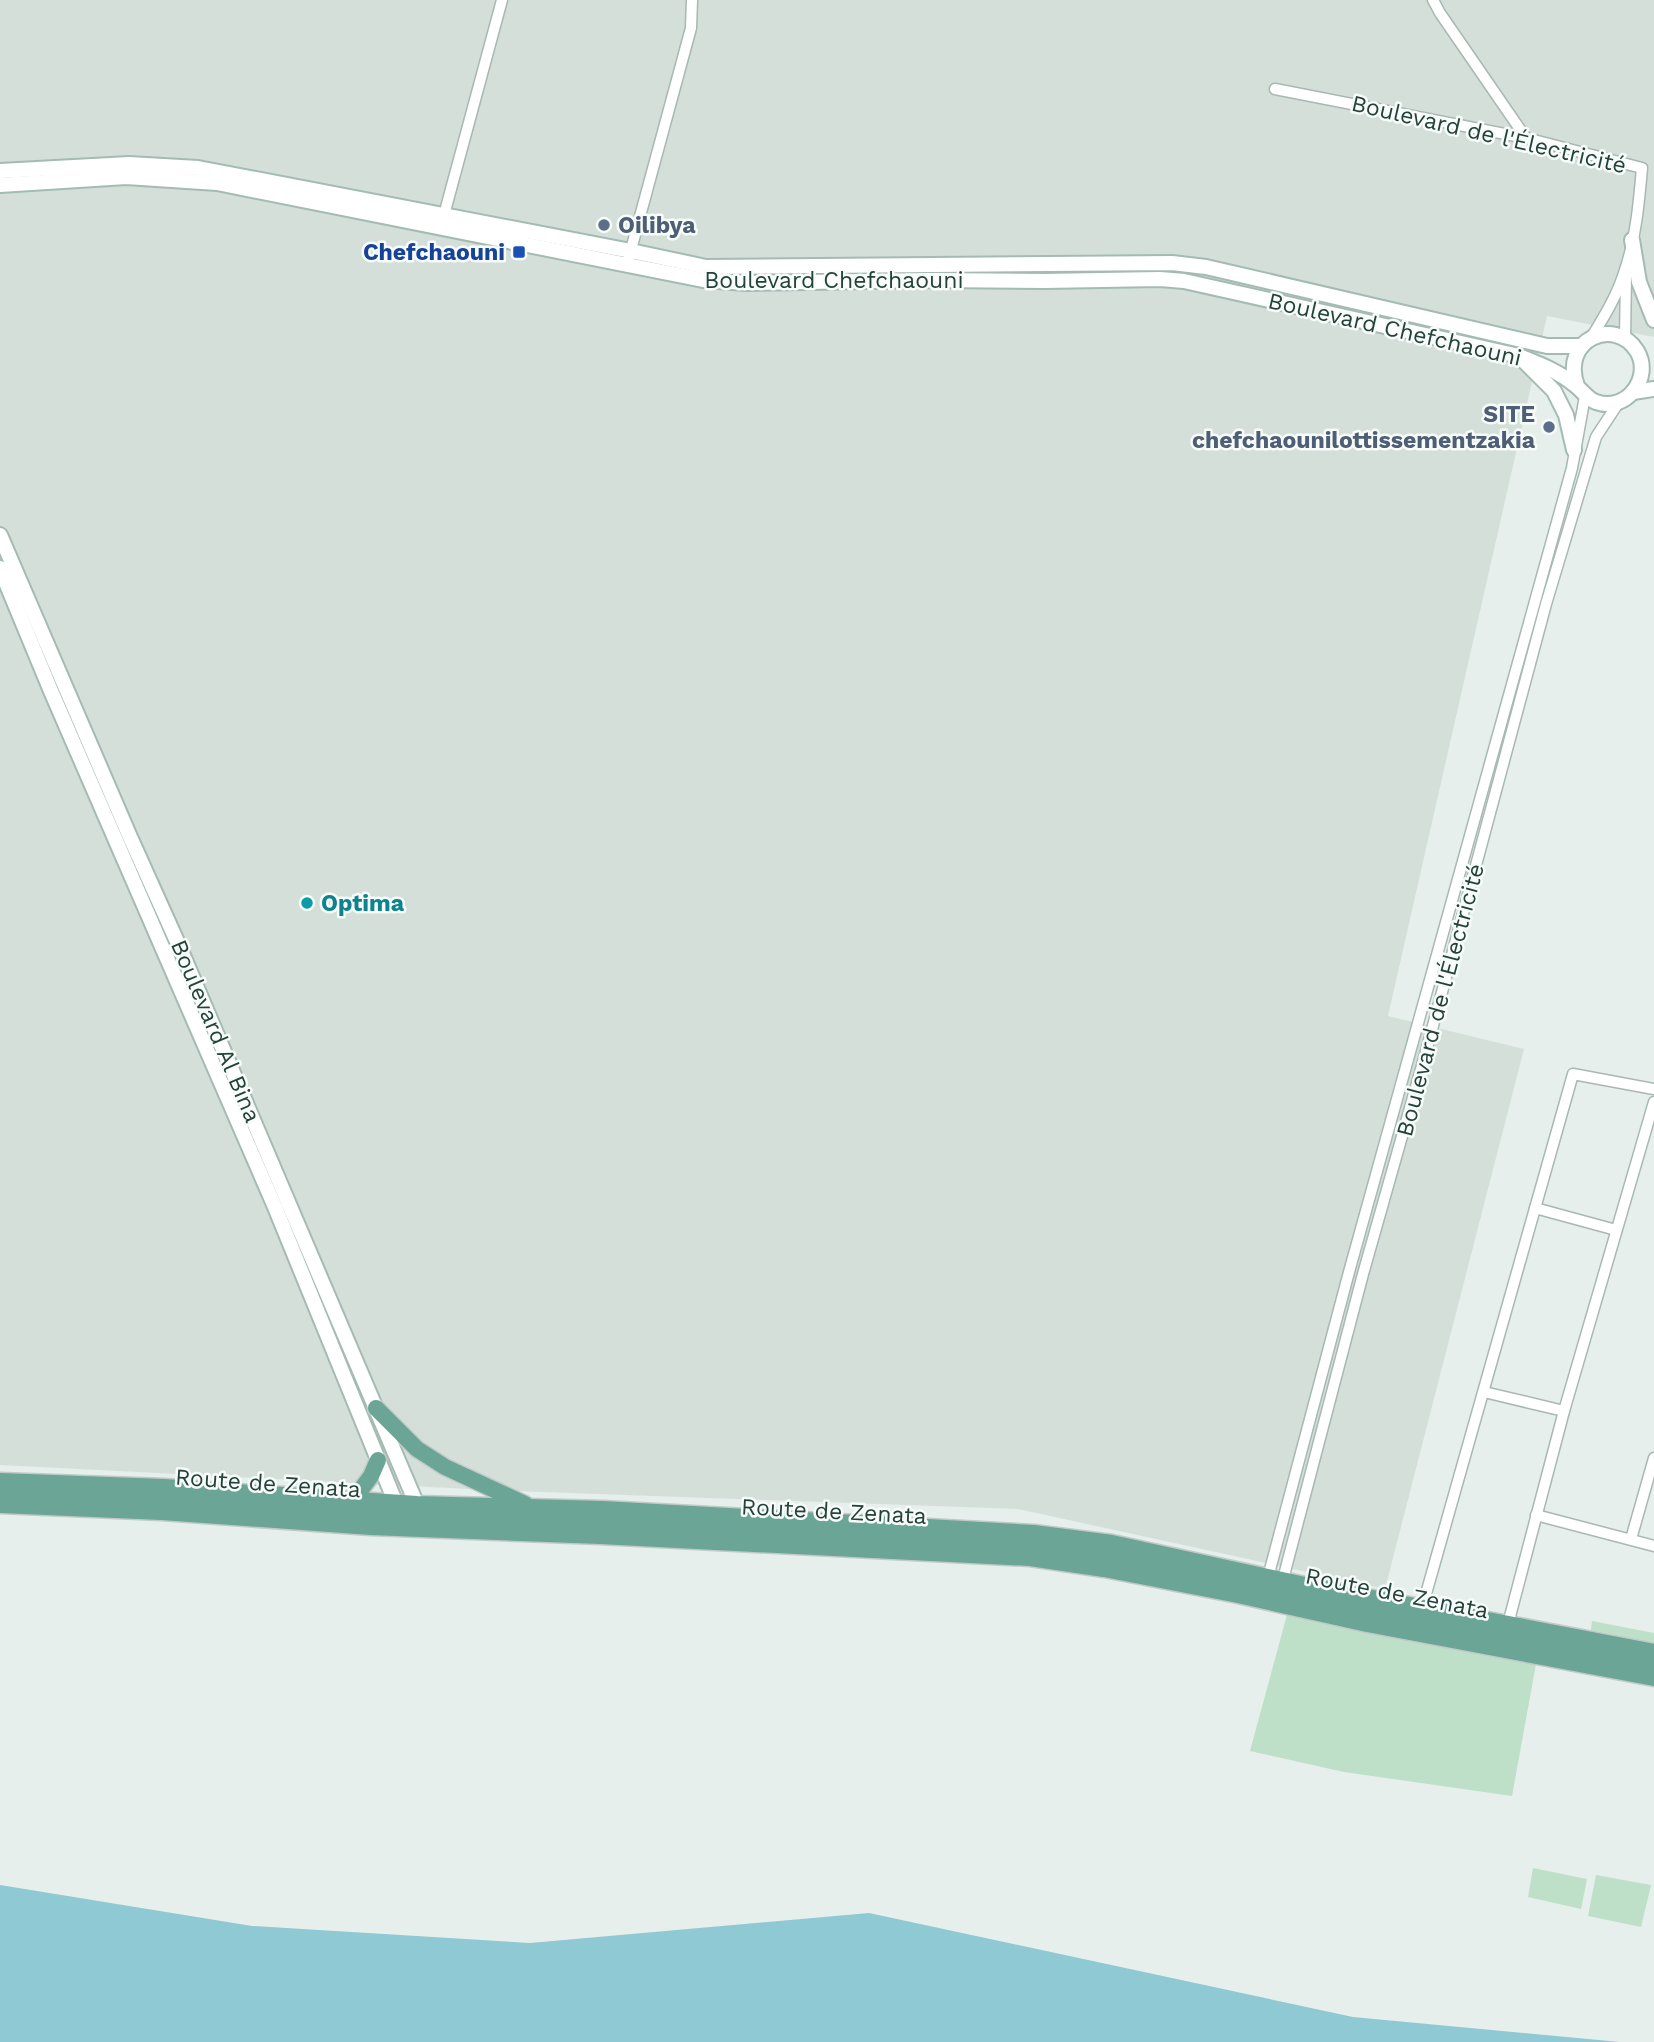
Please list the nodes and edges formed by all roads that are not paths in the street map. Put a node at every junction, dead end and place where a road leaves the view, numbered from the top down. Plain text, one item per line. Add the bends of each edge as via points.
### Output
1 (502, 0) edge
2 (692, 0) edge
3 (1433, 0) edge
4 (1275, 89) dead end
5 (1526, 138) junction
6 (0, 171) edge
7 (0, 185) edge
8 (444, 215) junction
9 (1632, 240) junction
10 (629, 258) junction
11 (1625, 270) junction
12 (1654, 320) edge
13 (1625, 340) junction
14 (1586, 342) junction
15 (1519, 356) junction
16 (1647, 363) edge
17 (1654, 389) edge
18 (1581, 391) junction
19 (1633, 392) junction
20 (1619, 402) junction
21 (1574, 450) junction
22 (0, 535) edge
23 (0, 568) edge
24 (1654, 1089) edge
25 (1654, 1102) edge
26 (1535, 1208) junction
27 (1616, 1230) junction
28 (1484, 1392) junction
29 (376, 1408) junction
30 (1564, 1411) junction
31 (1654, 1458) edge
32 (378, 1460) junction
33 (0, 1483) edge
34 (0, 1493) edge
35 (354, 1499) junction
36 (0, 1505) edge
37 (531, 1506) junction
38 (399, 1513) junction
39 (421, 1514) junction
40 (1536, 1515) junction
41 (1631, 1539) junction
42 (1654, 1546) edge
43 (1273, 1589) junction
44 (1422, 1608) junction
45 (1508, 1624) junction
46 (1654, 1652) edge
47 (1654, 1658) edge
48 (1654, 1666) edge
49 (1654, 1678) edge

1 - 8 street
2 - 10 street via 691,28
3 - 5 street
4 - 5 street, Boulevard de l'Électricité
5 - 9 street, Boulevard de l'Électricité via 1642,168
6 - 8 street, Boulevard Chefchaouni via 129,164 198,168
7 - 10 street, Boulevard Chefchaouni via 126,177 217,183
8 - 10 street, Boulevard Chefchaouni
9 - 11 street, Boulevard de l'Électricité
9 - 12 street via 1639,282
10 - 14 street, Boulevard Chefchaouni via 706,267 1172,263 1547,346
10 - 15 street, Boulevard Chefchaouni via 693,279 746,284 1172,280
11 - 13 street, Boulevard de l'Électricité
11 - 14 street, Boulevard de l'Électricité
13 - 14 street, Boulevard Chefchaouni via 1601,335
13 - 16 street
14 - 18 street via 1573,365
15 - 18 street, Boulevard Chefchaouni via 1548,367
15 - 21 street via 1554,391 1566,415
16 - 19 street
17 - 19 street
18 - 20 street, Boulevard Chefchaouni via 1595,402
18 - 21 street, Boulevard de l'Électricité
19 - 20 street
20 - 43 street, Boulevard de l'Électricité via 1596,437 1546,604 1427,1048
21 - 43 street, Boulevard de l'Électricité via 1349,1272
22 - 29 street, Boulevard Al Bina
23 - 32 street, Boulevard Al Bina
24 - 26 street via 1573,1074
25 - 27 street
26 - 27 street
26 - 28 street
27 - 30 street
28 - 30 street
28 - 44 street
29 - 37 main road via 417,1449 445,1467
29 - 39 street, Boulevard Al Bina
30 - 40 street
31 - 41 street
32 - 35 main road
32 - 38 street, Boulevard Al Bina
33 - 35 main road, Route de Zenata
33 - 38 main road, Route de Zenata
34 - 38 main road, Route de Zenata
35 - 38 main road, Route de Zenata
36 - 38 main road, Route de Zenata via 162,1512
37 - 39 main road, Route de Zenata
37 - 43 main road, Route de Zenata via 1034,1533 1112,1543
38 - 39 main road, Route de Zenata
38 - 39 main road, Route de Zenata
39 - 43 main road, Route de Zenata via 600,1536 1007,1556
39 - 43 main road, Route de Zenata via 811,1526 1021,1539 1173,1561
40 - 41 street
40 - 45 street
41 - 42 street
43 - 44 main road, Route de Zenata
43 - 47 main road, Route de Zenata
43 - 48 main road, Route de Zenata
43 - 49 main road, Route de Zenata via 1367,1624
44 - 45 main road, Route de Zenata
45 - 46 main road, Route de Zenata

